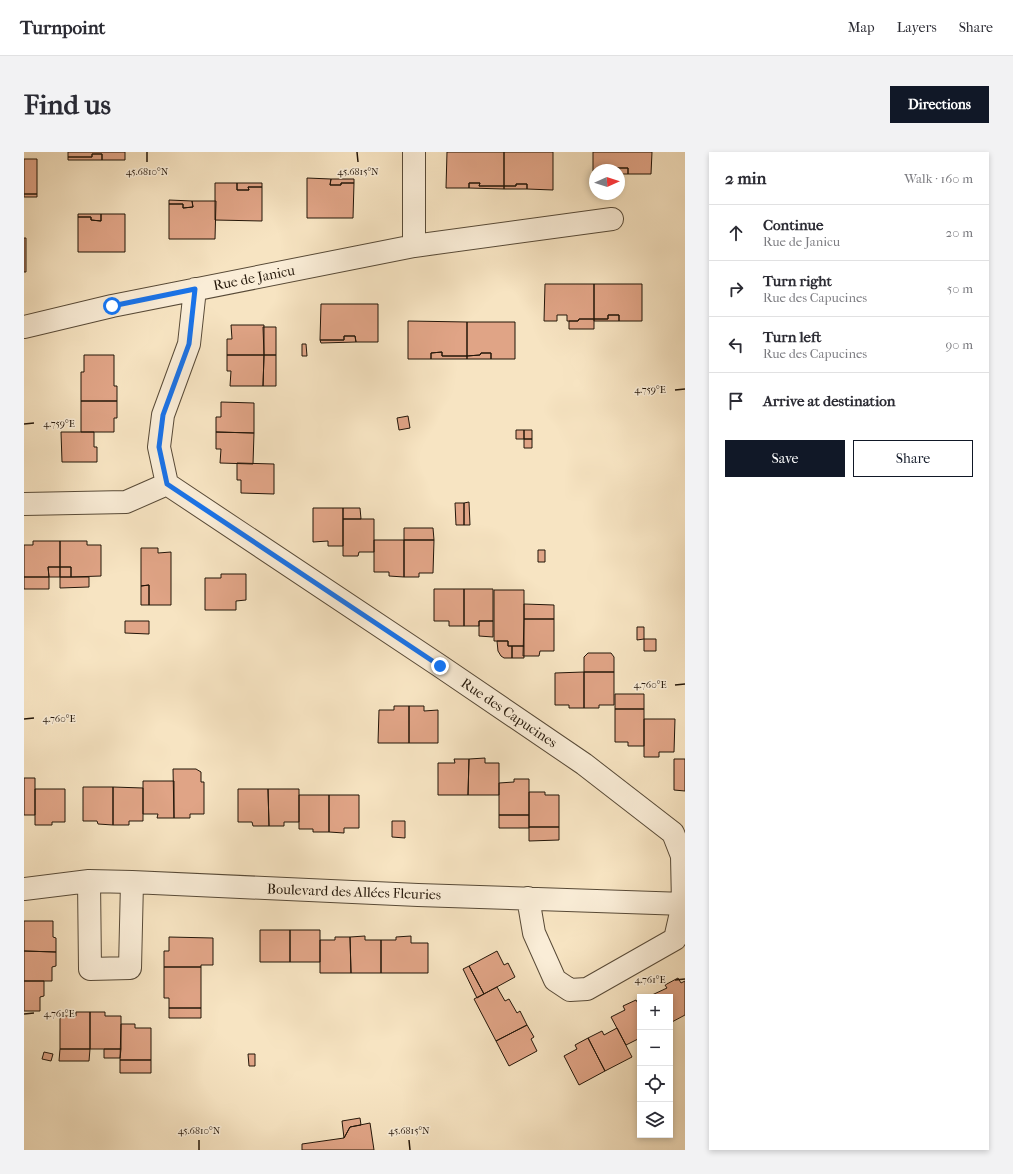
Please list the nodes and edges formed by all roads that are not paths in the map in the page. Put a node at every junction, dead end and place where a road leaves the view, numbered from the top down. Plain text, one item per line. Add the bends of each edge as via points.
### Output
1 (414, 152) edge
2 (612, 219) dead end
3 (414, 246) junction
4 (195, 289) junction
5 (24, 327) edge
6 (167, 484) junction
7 (24, 504) edge
8 (89, 881) junction
9 (132, 882) junction
10 (24, 889) edge
11 (528, 898) junction
12 (684, 904) edge

1 - 3 street
2 - 3 street, Rue de Janicu
3 - 4 street, Rue de Janicu
4 - 5 street, Rue de Janicu
4 - 6 street via 189,344 163,415 159,447
6 - 7 street via 126,502
6 - 12 street, Rue des Capucines via 584,764 673,833 682,856
8 - 9 street, Boulevard des Allées Fleuries
8 - 9 street via 90,969 130,968
8 - 10 street, Boulevard des Allées Fleuries
9 - 11 street, Boulevard des Allées Fleuries
11 - 12 street, Boulevard des Allées Fleuries
11 - 12 street, Rue des Capucines via 534,933 555,980 570,990 587,988 675,939

